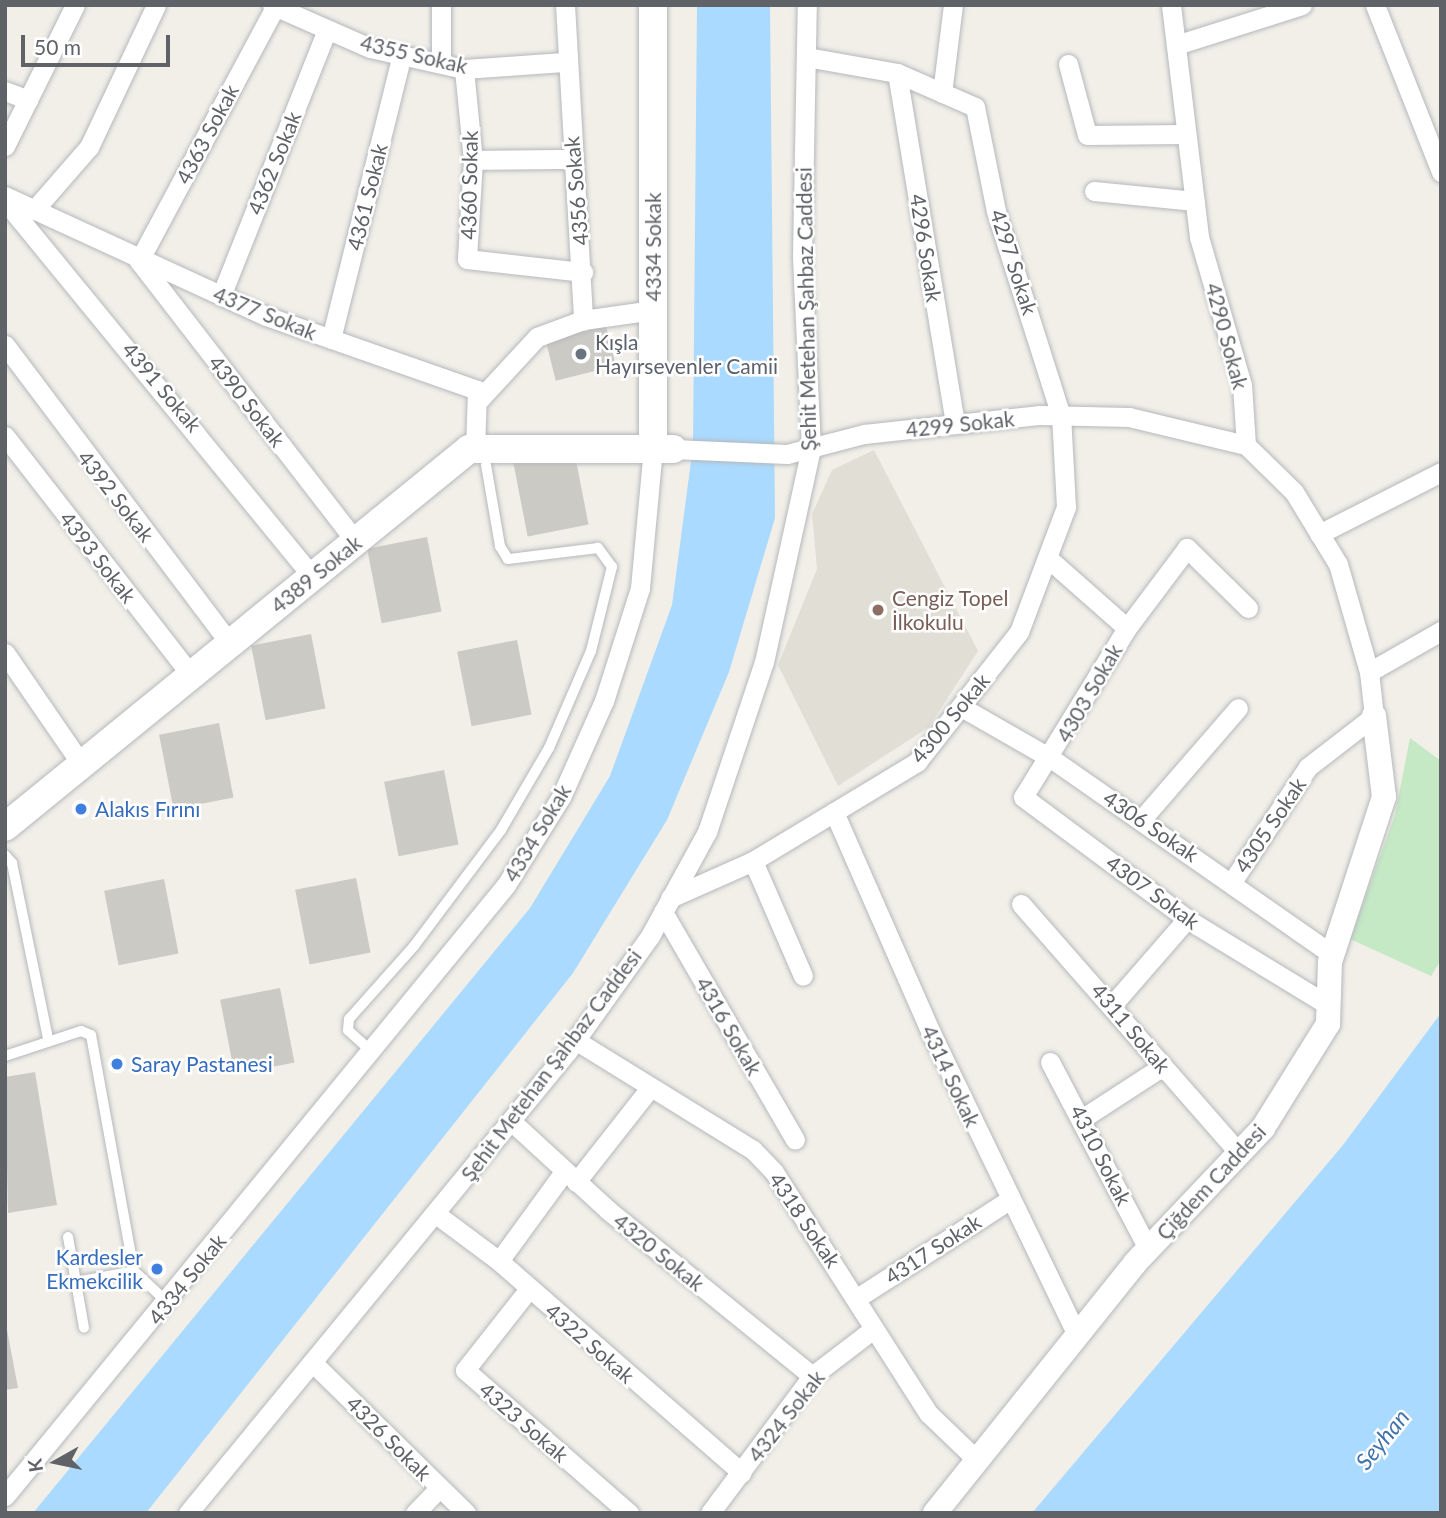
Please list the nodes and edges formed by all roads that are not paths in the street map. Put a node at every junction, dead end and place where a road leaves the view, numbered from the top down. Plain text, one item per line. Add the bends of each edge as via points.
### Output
1 (75, 5) edge
2 (156, 5) edge
3 (441, 5) edge
4 (565, 5) edge
5 (653, 5) edge
6 (807, 5) edge
7 (953, 5) edge
8 (1171, 5) edge
9 (1302, 5) edge
10 (1375, 5) edge
11 (274, 6) edge
12 (327, 29) junction
13 (1176, 45) junction
14 (402, 54) junction
15 (806, 57) junction
16 (441, 61) junction
17 (564, 62) junction
18 (1068, 64) dead end
19 (464, 69) junction
20 (897, 72) junction
21 (5, 91) edge
22 (942, 93) junction
23 (28, 100) junction
24 (1186, 134) junction
25 (5, 146) edge
26 (574, 159) junction
27 (473, 160) junction
28 (1441, 172) edge
29 (1094, 191) dead end
30 (5, 198) edge
31 (1195, 201) junction
32 (34, 210) junction
33 (139, 261) junction
34 (583, 272) junction
35 (221, 296) junction
36 (653, 310) junction
37 (583, 320) junction
38 (331, 339) junction
39 (5, 345) edge
40 (477, 402) junction
41 (1061, 415) junction
42 (955, 424) junction
43 (5, 436) edge
44 (1246, 445) junction
45 (811, 448) junction
46 (663, 449) junction
47 (481, 457) junction
48 (1441, 472) edge
49 (1319, 534) junction
50 (356, 542) junction
51 (1051, 561) junction
52 (313, 577) junction
53 (1248, 608) dead end
54 (1127, 628) junction
55 (1441, 631) edge
56 (230, 644) junction
57 (5, 653) edge
58 (1369, 672) junction
59 (192, 676) junction
60 (963, 708) junction
61 (1238, 708) dead end
62 (1374, 716) junction
63 (1052, 759) junction
64 (82, 765) junction
65 (834, 812) junction
66 (1141, 820) junction
67 (5, 827) edge
68 (5, 855) edge
69 (753, 861) junction
70 (1232, 882) junction
71 (1021, 904) dead end
72 (666, 905) junction
73 (1187, 919) junction
74 (1332, 954) junction
75 (803, 976) dead end
76 (1113, 1004) junction
77 (1328, 1004) junction
78 (48, 1040) junction
79 (575, 1040) junction
80 (371, 1051) junction
81 (5, 1056) edge
82 (1050, 1062) dead end
83 (1163, 1066) junction
84 (650, 1088) junction
85 (1083, 1118) junction
86 (511, 1121) junction
87 (795, 1140) dead end
88 (1239, 1153) junction
89 (570, 1177) junction
90 (1009, 1200) junction
91 (436, 1214) junction
92 (68, 1237) dead end
93 (1148, 1250) junction
94 (499, 1261) junction
95 (134, 1271) junction
96 (76, 1282) junction
97 (528, 1290) junction
98 (857, 1298) junction
99 (168, 1303) junction
100 (84, 1328) dead end
101 (872, 1330) junction
102 (1077, 1335) junction
103 (313, 1363) junction
104 (813, 1376) junction
105 (976, 1459) junction
106 (742, 1473) junction
107 (439, 1488) junction
108 (5, 1496) edge
109 (188, 1513) edge
110 (415, 1513) edge
111 (466, 1513) edge
112 (629, 1513) edge
113 (710, 1513) edge
114 (935, 1513) edge

1 - 23 street
2 - 32 street via 89,147
3 - 16 street
4 - 17 street, 4356 Sokak
5 - 36 main road, 4334 Sokak
6 - 15 street, Şehit Metehan Şahbaz Caddesi
7 - 22 street
8 - 13 street, 4290 Sokak
9 - 13 street
10 - 28 street
11 - 12 street, 4355 Sokak
11 - 33 street, 4363 Sokak
12 - 14 street, 4355 Sokak
12 - 35 street, 4362 Sokak
13 - 24 street, 4290 Sokak
14 - 16 street, 4355 Sokak
14 - 38 street, 4361 Sokak
15 - 20 street
15 - 45 street, Şehit Metehan Şahbaz Caddesi via 802,256
16 - 19 street, 4355 Sokak
17 - 19 street, 4355 Sokak
17 - 26 street, 4356 Sokak
18 - 24 street via 1087,135
19 - 27 street, 4360 Sokak
20 - 22 street
20 - 42 street, 4296 Sokak
21 - 23 street
22 - 41 street, 4297 Sokak via 975,107 996,211
23 - 25 street
24 - 31 street, 4290 Sokak
26 - 27 street
26 - 34 street, 4356 Sokak
27 - 34 street, 4360 Sokak via 467,259
29 - 31 street
30 - 32 street, 4377 Sokak
30 - 52 street, 4391 Sokak
31 - 44 street, 4290 Sokak via 1242,385
32 - 33 street, 4377 Sokak
33 - 35 street, 4377 Sokak
33 - 50 street, 4390 Sokak
34 - 37 street, 4356 Sokak
35 - 38 street, 4377 Sokak
36 - 37 street
36 - 46 main road, 4334 Sokak
37 - 40 street via 537,337
38 - 40 street, 4377 Sokak via 477,390
39 - 56 street, 4392 Sokak
40 - 47 street
41 - 42 street, 4299 Sokak
41 - 44 street, 4299 Sokak via 1129,417
41 - 51 street, 4300 Sokak via 1066,507
42 - 45 street, 4299 Sokak
43 - 59 street, 4393 Sokak
44 - 49 street via 1294,492
45 - 46 street, 4299 Sokak via 787,454
45 - 72 street, Şehit Metehan Şahbaz Caddesi via 764,662 707,832
46 - 47 main road
46 - 80 street, 4334 Sokak via 640,588 604,701 561,797 506,885
47 - 50 main road, 4389 Sokak
47 - 80 lane via 500,546 508,559 598,548 612,568 592,651 549,748 501,830 414,946 349,1018 348,1030
48 - 49 street
49 - 58 street via 1338,565
50 - 52 main road, 4389 Sokak
51 - 54 street
51 - 60 street, 4300 Sokak via 1019,632
52 - 56 main road, 4389 Sokak
53 - 54 street, 4303 Sokak via 1187,548
54 - 63 street, 4303 Sokak
55 - 58 street
56 - 59 main road, 4389 Sokak
57 - 64 street
58 - 62 street
59 - 64 main road, 4389 Sokak
60 - 63 street, 4306 Sokak
60 - 65 street, 4300 Sokak via 917,762
61 - 66 street
62 - 70 street, 4305 Sokak via 1308,767
62 - 74 street, Çiğdem Caddesi via 1384,797
63 - 66 street, 4306 Sokak
63 - 73 street, 4307 Sokak via 1023,797
64 - 67 main road, 4389 Sokak
65 - 69 street, 4300 Sokak
65 - 90 street, 4314 Sokak
66 - 70 street, 4306 Sokak
68 - 78 lane via 12,863
69 - 72 street, 4300 Sokak
69 - 75 street
70 - 74 street, 4306 Sokak
71 - 76 street, 4311 Sokak
72 - 79 street, Şehit Metehan Şahbaz Caddesi
72 - 87 street, 4316 Sokak
73 - 76 street
73 - 77 street, 4307 Sokak
74 - 77 street, Çiğdem Caddesi
76 - 83 street, 4311 Sokak
77 - 88 street, Çiğdem Caddesi via 1328,1024 1263,1128
78 - 81 lane
78 - 95 lane via 81,1031 91,1035
79 - 84 street, 4318 Sokak
79 - 86 street, Şehit Metehan Şahbaz Caddesi
80 - 99 street, 4334 Sokak
82 - 85 street, 4310 Sokak
83 - 85 street
83 - 88 street, 4311 Sokak
84 - 89 street
84 - 98 street, 4318 Sokak via 753,1150
85 - 93 street, 4310 Sokak
86 - 89 street, 4320 Sokak
86 - 91 street, Şehit Metehan Şahbaz Caddesi
88 - 93 street, Çiğdem Caddesi
89 - 94 street
89 - 104 street, 4320 Sokak
90 - 98 street, 4317 Sokak
90 - 102 street, 4314 Sokak
91 - 94 street, 4322 Sokak
91 - 103 street, Şehit Metehan Şahbaz Caddesi
92 - 96 lane
93 - 102 street, Çiğdem Caddesi
94 - 97 street, 4322 Sokak
95 - 96 lane
95 - 99 lane
96 - 100 lane
97 - 106 street, 4322 Sokak
97 - 112 street, 4323 Sokak via 465,1370
98 - 101 street, 4318 Sokak
99 - 108 street, 4334 Sokak
101 - 104 street, 4324 Sokak
101 - 105 street, 4318 Sokak via 929,1414
102 - 105 street, Çiğdem Caddesi
103 - 107 street, 4326 Sokak
103 - 109 street, Şehit Metehan Şahbaz Caddesi
104 - 106 street, 4324 Sokak
105 - 114 street, Çiğdem Caddesi
106 - 113 street, 4324 Sokak
107 - 110 street
107 - 111 street, 4326 Sokak

